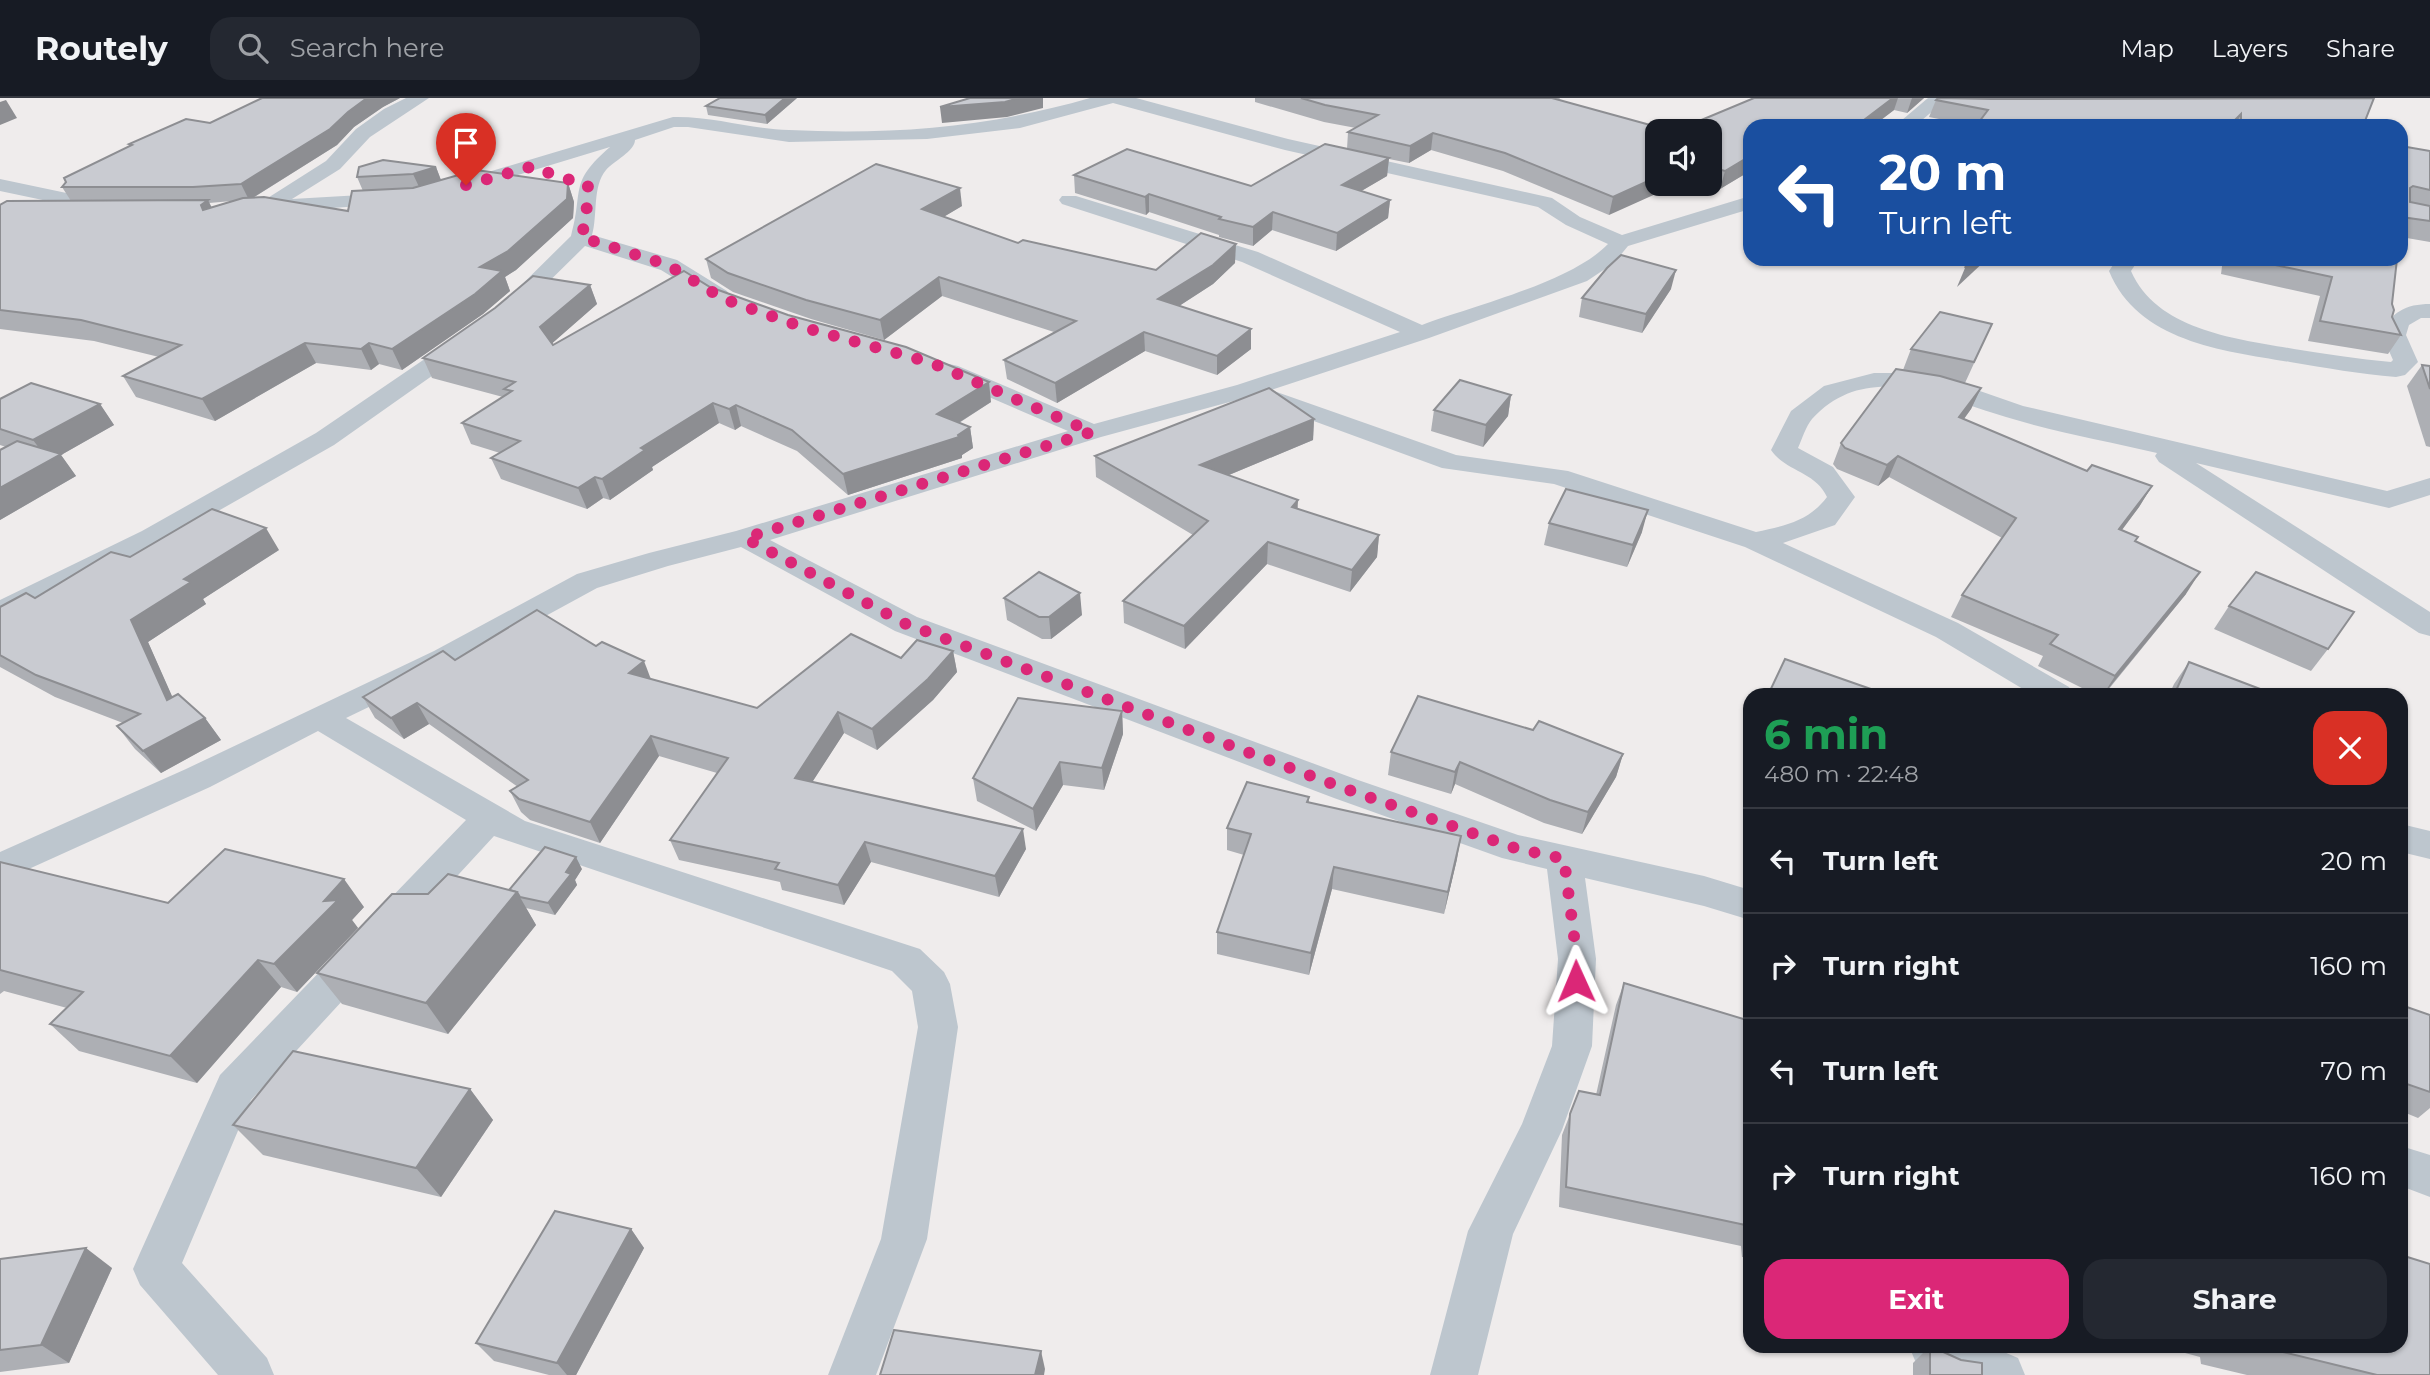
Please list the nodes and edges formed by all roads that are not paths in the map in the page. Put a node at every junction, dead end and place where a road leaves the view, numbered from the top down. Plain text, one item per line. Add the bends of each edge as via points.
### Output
1 (420, 98) edge
2 (1110, 98) edge
3 (1116, 98) edge
4 (1939, 98) edge
5 (1913, 119) edge
6 (640, 131) junction
7 (534, 166) junction
8 (569, 180) junction
9 (0, 185) edge
10 (446, 191) edge
11 (421, 198) edge
12 (1069, 200) dead end
13 (1743, 204) edge
14 (267, 206) junction
15 (241, 209) edge
16 (39, 212) edge
17 (581, 237) junction
18 (1621, 242) junction
19 (2123, 266) edge
20 (737, 304) edge
21 (2430, 311) edge
22 (1421, 333) junction
23 (932, 363) edge
24 (1246, 390) junction
25 (1092, 432) junction
26 (2148, 443) junction
27 (2430, 486) edge
28 (745, 538) junction
29 (1755, 541) junction
30 (0, 612) edge
31 (2430, 626) edge
32 (2046, 688) edge
33 (319, 717) junction
34 (489, 818) junction
35 (2408, 840) edge
36 (2430, 845) edge
37 (1564, 859) junction
38 (0, 867) edge
39 (1743, 903) edge
40 (2408, 1169) edge
41 (2430, 1176) edge
42 (1949, 1353) edge
43 (250, 1375) edge
44 (852, 1375) edge
45 (1454, 1375) edge
46 (2001, 1375) edge

1 - 14 street via 363,133 333,166
2 - 6 street via 968,130 785,136 694,120
3 - 18 street via 1285,144 1545,202 1573,221
4 - 5 street
6 - 7 street
6 - 8 street via 597,168
7 - 8 street
7 - 10 street
8 - 17 street via 586,220
9 - 16 street via 130,213
11 - 14 street
12 - 22 street via 1250,257
13 - 18 street
14 - 15 street
17 - 20 street via 668,265
17 - 30 street via 488,325 325,439 152,537
18 - 22 street via 1579,276
19 - 21 street via 2120,271 2128,290 2179,328 2217,343 2363,367 2407,373 2394,335 2398,321
22 - 24 street
23 - 25 street
24 - 25 street
24 - 29 street via 1451,461 1558,478
25 - 28 street
26 - 27 street via 2389,500
26 - 29 street via 2015,412 1945,387 1874,380 1833,391 1800,416 1784,450 1821,469 1835,482 1841,497 1825,519
26 - 31 street
28 - 33 street via 587,581 445,658
28 - 37 street via 906,624 1346,789 1515,848
29 - 32 street via 1947,631
33 - 34 street
33 - 38 street via 198,778
34 - 43 street via 235,1088 156,1269
34 - 44 street via 512,830 906,960 930,984 938,1027 904,1240
35 - 36 street
37 - 39 street
37 - 45 street via 1577,959 1572,1046 1541,1130 1491,1231
40 - 41 street
42 - 46 street

